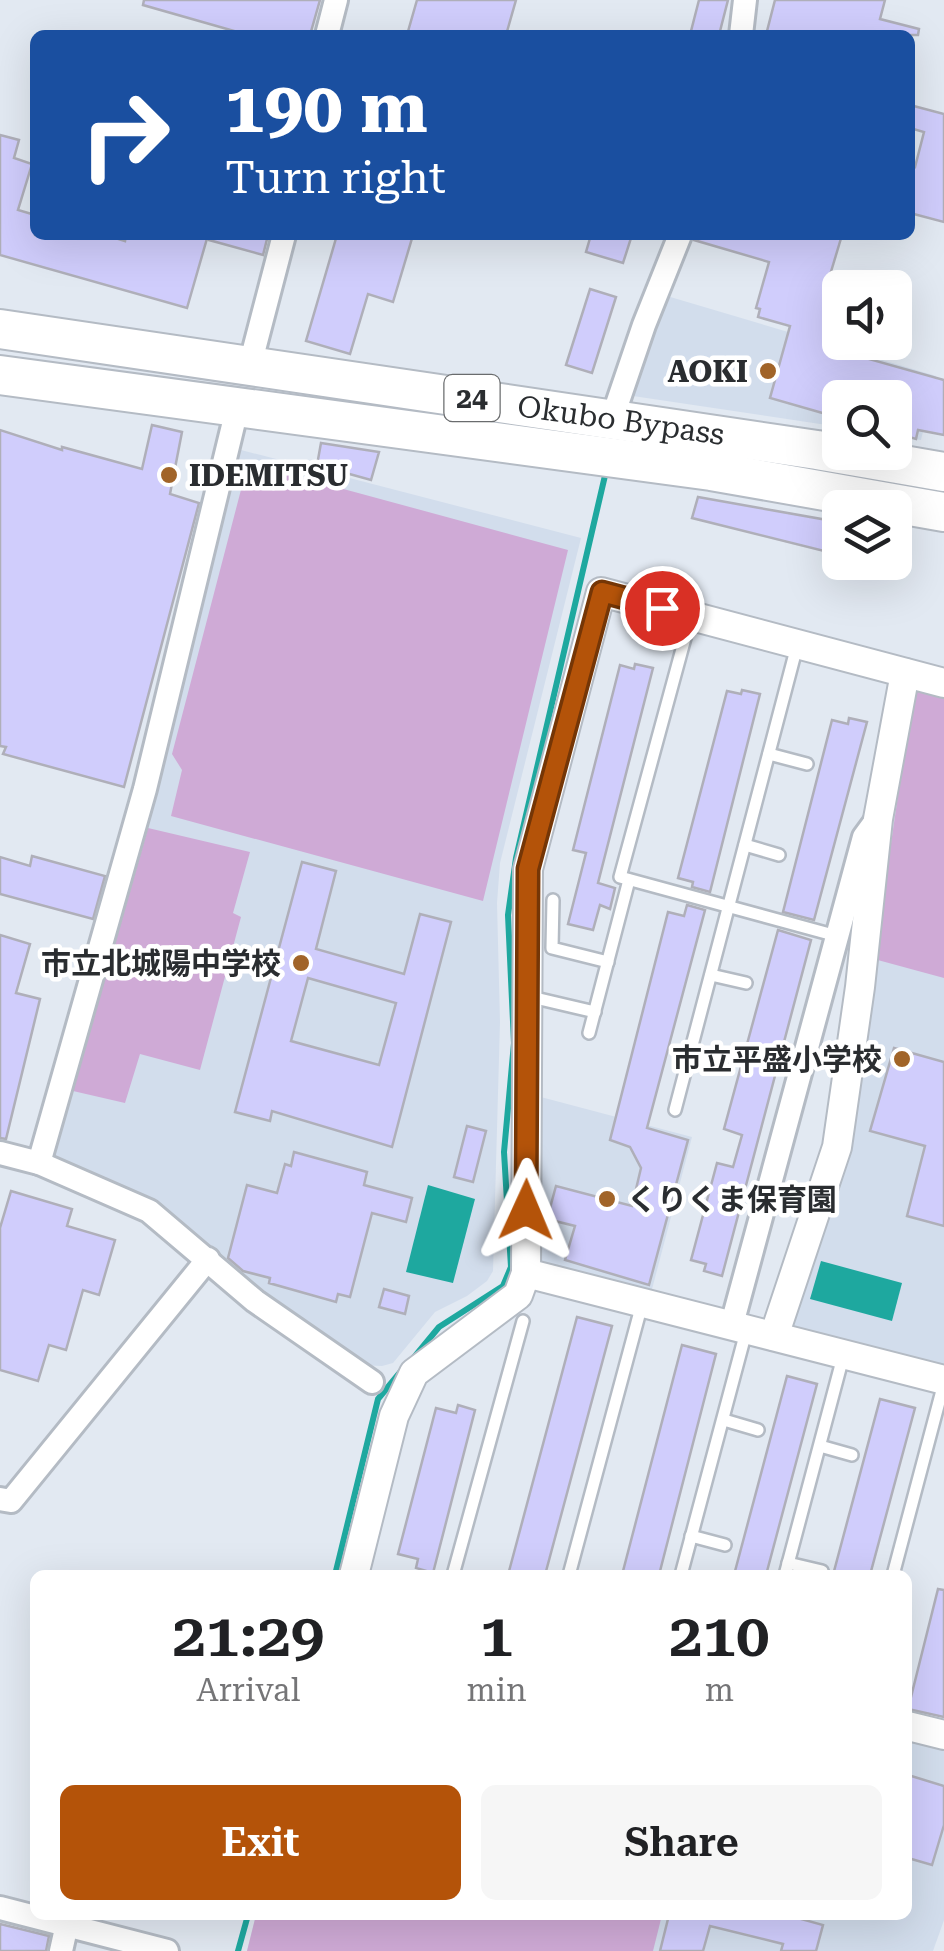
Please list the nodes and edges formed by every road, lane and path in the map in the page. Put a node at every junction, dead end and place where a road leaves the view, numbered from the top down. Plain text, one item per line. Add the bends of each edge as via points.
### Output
1 (336, 0) edge
2 (745, 0) edge
3 (328, 30) edge
4 (742, 30) edge
5 (283, 240) edge
6 (678, 240) edge
7 (0, 330) edge
8 (250, 366) junction
9 (0, 375) edge
10 (237, 409) junction
11 (612, 419) junction
12 (944, 472) edge
13 (944, 512) edge
14 (692, 616) junction
15 (798, 644) junction
16 (905, 673) junction
17 (944, 683) edge
18 (769, 754) junction
19 (807, 764) dead end
20 (878, 819) junction
21 (745, 845) junction
22 (779, 855) dead end
23 (629, 880) junction
24 (553, 900) dead end
25 (729, 906) junction
26 (836, 936) junction
27 (608, 962) junction
28 (711, 975) junction
29 (746, 983) dead end
30 (529, 996) junction
31 (594, 1012) junction
32 (589, 1033) dead end
33 (689, 1060) junction
34 (722, 1067) dead end
35 (675, 1110) dead end
36 (0, 1153) edge
37 (39, 1163) junction
38 (208, 1259) junction
39 (526, 1273) junction
40 (643, 1302) junction
41 (523, 1320) dead end
42 (751, 1330) junction
43 (844, 1353) junction
44 (372, 1382) dead end
45 (944, 1382) edge
46 (724, 1420) junction
47 (758, 1430) dead end
48 (820, 1446) junction
49 (852, 1455) dead end
50 (0, 1499) edge
51 (691, 1536) junction
52 (725, 1545) dead end
53 (787, 1569) edge
54 (355, 1570) edge
55 (454, 1570) edge
56 (570, 1570) edge
57 (682, 1570) edge
58 (894, 1570) edge
59 (912, 1727) edge
60 (944, 1735) edge
61 (0, 1908) edge
62 (30, 1915) edge
63 (51, 1920) edge
64 (68, 1924) junction
65 (61, 1951) edge
66 (166, 1951) edge

1 - 3 street
2 - 4 street
5 - 8 street
6 - 11 street
7 - 8 highway, Okubo Bypass / 24
8 - 11 highway, Okubo Bypass / 24
9 - 10 highway, Okubo Bypass / 24
10 - 13 highway, Okubo Bypass / 24 via 712,471
10 - 37 street via 145,789
11 - 12 highway, Okubo Bypass / 24
14 - 15 street
14 - 23 lane via 620,878
14 - 30 street via 602,592 528,869
15 - 16 street
15 - 18 lane
16 - 17 street
16 - 20 street
18 - 19 lane
18 - 21 lane
20 - 26 street via 864,837
20 - 42 street via 837,1147
21 - 22 lane
21 - 25 lane
23 - 25 lane
23 - 27 lane
24 - 27 lane via 552,948
25 - 26 lane
25 - 28 lane
26 - 42 street
27 - 31 lane
28 - 29 lane
28 - 33 lane
30 - 31 lane
30 - 39 street
31 - 32 lane
33 - 34 lane
33 - 35 lane
36 - 37 street
37 - 38 street via 149,1211
38 - 44 street
38 - 50 street via 10,1501
39 - 40 street
39 - 54 street via 518,1294 414,1373 394,1416
40 - 42 street
40 - 56 lane
41 - 55 lane
42 - 43 street
42 - 46 lane
43 - 45 street
43 - 48 lane
45 - 58 lane
46 - 47 lane
46 - 51 lane
48 - 49 lane
48 - 53 lane
51 - 52 lane
51 - 57 lane
59 - 60 street
61 - 62 street
63 - 64 street
64 - 65 street
64 - 66 street

